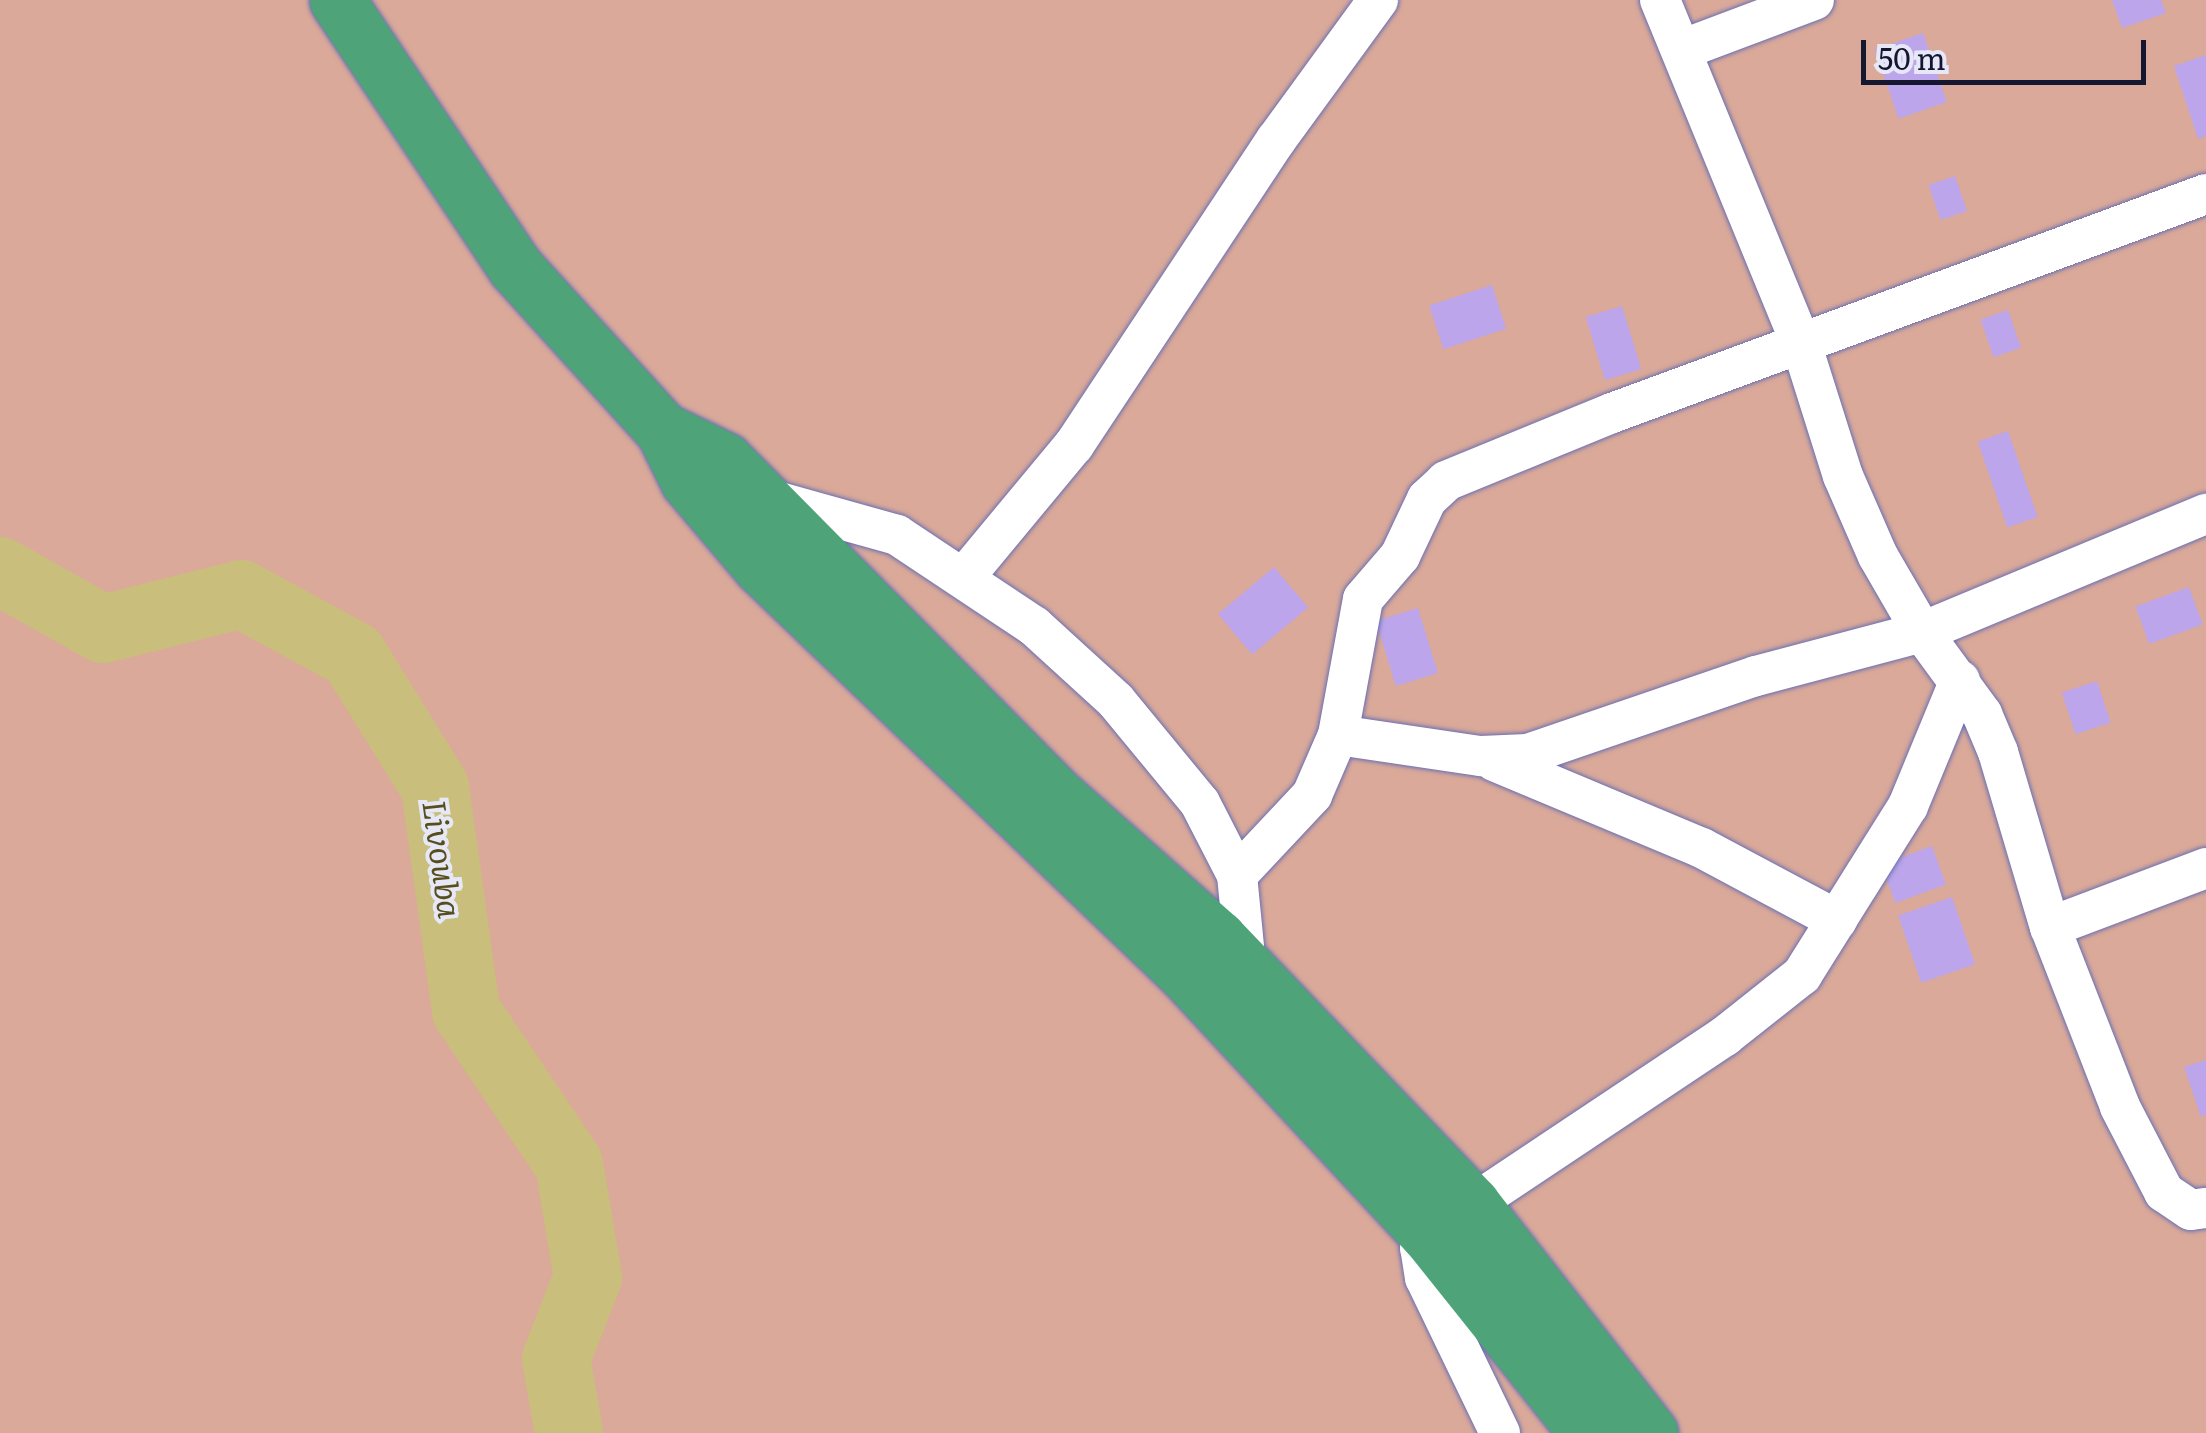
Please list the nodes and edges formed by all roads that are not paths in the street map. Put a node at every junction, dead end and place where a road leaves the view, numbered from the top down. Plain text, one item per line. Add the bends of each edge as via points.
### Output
1 (337, 0) edge
2 (1378, 0) edge
3 (1660, 0) edge
4 (1814, 0) edge
5 (1682, 50) junction
6 (2206, 194) edge
7 (1801, 343) junction
8 (663, 430) junction
9 (761, 497) junction
10 (2206, 514) edge
11 (966, 576) junction
12 (1922, 632) junction
13 (1960, 680) junction
14 (1338, 734) junction
15 (1480, 756) junction
16 (2206, 868) edge
17 (1237, 875) junction
18 (1837, 920) junction
19 (2050, 927) junction
20 (1246, 967) junction
21 (1472, 1204) junction
22 (2206, 1208) edge
23 (1428, 1234) junction
24 (1500, 1433) edge
25 (1588, 1433) edge
26 (1650, 1433) edge

1 - 8 highway via 515,267
2 - 11 street via 1276,140 1074,446
3 - 5 street
4 - 5 street
5 - 7 street via 1701,112
6 - 7 street
7 - 12 street via 1850,492
7 - 14 street via 1446,481 1427,499 1400,556 1363,598
8 - 9 highway via 724,460
8 - 23 highway via 688,481 761,566 1186,974
9 - 11 street via 896,535
9 - 20 highway via 1052,791
10 - 12 street
11 - 17 street via 1034,626 1116,702 1200,803
12 - 13 street
12 - 15 street via 1756,676 1528,754
13 - 18 street via 1908,806
13 - 19 street via 1998,752
14 - 15 street
14 - 17 street via 1312,794
15 - 18 street via 1686,840
16 - 19 street
17 - 20 street
18 - 21 street via 1802,976 1725,1036
19 - 22 street via 2150,1173 2173,1202
20 - 21 highway
21 - 23 street
21 - 26 highway
23 - 24 street via 1420,1248 1425,1278
23 - 25 highway

